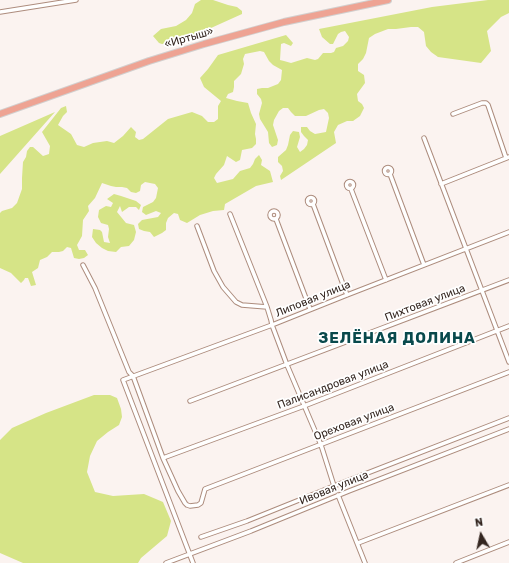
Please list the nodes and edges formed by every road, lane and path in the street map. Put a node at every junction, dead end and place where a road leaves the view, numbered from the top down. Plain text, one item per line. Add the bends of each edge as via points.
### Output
1 (76, 0) edge
2 (388, 0) edge
3 (0, 12) edge
4 (0, 114) edge
5 (453, 114) dead end
6 (424, 138) dead end
7 (507, 157) edge
8 (390, 174) dead end
9 (441, 184) junction
10 (351, 189) dead end
11 (313, 204) dead end
12 (230, 214) dead end
13 (276, 219) dead end
14 (197, 226) dead end
15 (509, 232) edge
16 (466, 249) junction
17 (83, 265) dead end
18 (424, 265) junction
19 (386, 280) junction
20 (509, 280) edge
21 (482, 290) junction
22 (347, 294) junction
23 (267, 307) junction
24 (310, 309) junction
25 (272, 325) junction
26 (509, 326) edge
27 (497, 331) junction
28 (509, 362) edge
29 (287, 365) junction
30 (509, 372) edge
31 (133, 376) junction
32 (190, 402) dead end
33 (304, 406) junction
34 (509, 418) edge
35 (509, 429) edge
36 (320, 445) junction
37 (163, 458) junction
38 (509, 485) edge
39 (334, 486) junction
40 (338, 496) junction
41 (201, 537) dead end
42 (509, 542) edge
43 (358, 543) junction
44 (189, 554) junction
45 (166, 563) edge
46 (193, 563) edge
47 (365, 563) edge
48 (456, 563) edge

1 - 3 street
2 - 4 highway, «Иртыш» via 284,22 204,44 142,63
5 - 7 street via 486,103
6 - 9 street
7 - 9 street
8 - 18 street
9 - 16 street
10 - 19 street
11 - 22 street
12 - 23 street
13 - 24 street
14 - 23 street via 219,282 229,294 242,305
15 - 16 street, Липовая улица
16 - 18 street, Липовая улица
16 - 21 street
17 - 31 street via 96,288 129,372
18 - 19 street, Липовая улица
19 - 22 street, Липовая улица
20 - 21 street, Пихтовая улица
21 - 27 street
21 - 29 street, Пихтовая улица
22 - 24 street, Липовая улица
23 - 25 street
24 - 25 street, Липовая улица
25 - 29 street
25 - 31 street, Липовая улица
26 - 27 street, Палисандровая улица
27 - 28 street
27 - 33 street, Палисандровая улица
29 - 32 street, Пихтовая улица
29 - 33 street
30 - 36 street, Ореховая улица
31 - 37 street
31 - 44 street, Липовая улица via 123,380
33 - 36 street
33 - 37 street, Палисандровая улица
34 - 39 street, Ивовая улица
35 - 40 street, Ивовая улица
36 - 37 street, Ореховая улица via 205,489 201,503 194,506 187,505
36 - 39 street
38 - 43 street
39 - 41 street, Ивовая улица
40 - 43 street
40 - 44 street, Ивовая улица
42 - 48 street
43 - 47 street
44 - 45 street, Ивовая улица
44 - 46 street

